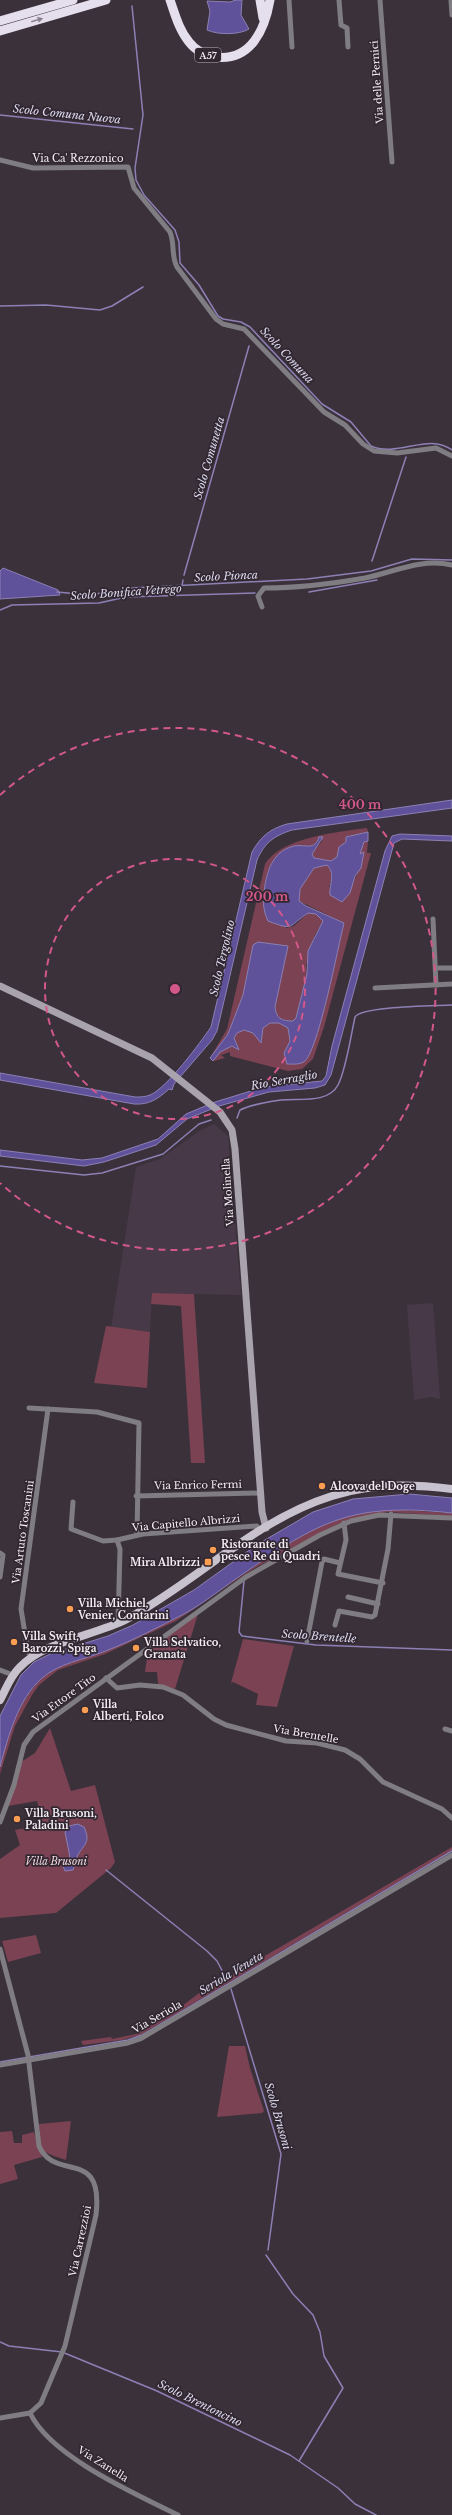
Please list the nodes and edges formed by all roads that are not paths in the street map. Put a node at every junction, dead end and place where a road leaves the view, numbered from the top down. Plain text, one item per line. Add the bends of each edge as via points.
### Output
1 (63, 0) edge
2 (73, 0) edge
3 (106, 0) edge
4 (260, 0) edge
5 (270, 0) edge
6 (289, 0) edge
7 (338, 0) edge
8 (380, 0) edge
9 (451, 0) edge
10 (171, 1) edge
11 (452, 15) edge
12 (10, 18) junction
13 (0, 21) edge
14 (262, 29) junction
15 (0, 31) edge
16 (292, 46) dead end
17 (348, 47) dead end
18 (0, 160) edge
19 (392, 162) dead end
20 (452, 456) edge
21 (452, 565) edge
22 (262, 607) dead end
23 (433, 919) dead end
24 (436, 968) junction
25 (452, 968) edge
26 (452, 984) edge
27 (436, 985) junction
28 (0, 986) edge
29 (375, 988) dead end
30 (29, 1408) dead end
31 (48, 1409) junction
32 (452, 1490) edge
33 (260, 1493) junction
34 (136, 1496) junction
35 (73, 1502) dead end
36 (391, 1514) junction
37 (452, 1518) edge
38 (344, 1524) junction
39 (261, 1527) junction
40 (137, 1535) junction
41 (117, 1540) junction
42 (0, 1553) edge
43 (340, 1563) junction
44 (0, 1577) edge
45 (383, 1583) junction
46 (348, 1597) dead end
47 (378, 1604) junction
48 (118, 1624) junction
49 (335, 1625) dead end
50 (308, 1641) dead end
51 (32, 1657) junction
52 (0, 1670) edge
53 (13, 1675) junction
54 (106, 1678) junction
55 (0, 1700) edge
56 (445, 1729) dead end
57 (452, 1731) edge
58 (452, 1818) edge
59 (0, 1822) edge
60 (452, 1855) edge
61 (0, 1949) edge
62 (29, 2058) junction
63 (0, 2065) edge
64 (30, 2414) junction
65 (0, 2418) edge
66 (178, 2515) edge

1 - 12 highway
2 - 12 highway
15 -> 3 highway
4 - 14 highway via 264,15
5 - 14 highway, A57
6 - 16 street
7 - 17 street via 341,25 347,28
8 - 19 street, Via delle Pernici
9 - 11 street
10 - 14 highway, A57 via 179,25 189,43 211,57 231,57 240,54 254,43
12 - 13 highway
18 - 20 street, Via Ca' Rezzonico via 33,168 128,167 134,188 170,232 173,258 177,267 216,319 223,324 244,329 324,412 345,425 363,444 374,451 396,453 436,448
21 - 22 street via 410,565 364,578 305,587 264,588 258,596
23 - 24 street
24 - 25 street
24 - 27 street
26 - 27 street
27 - 29 street
28 - 33 street, Via Molinella via 152,1058 179,1082 206,1099 220,1112 230,1127 234,1140
30 - 31 street
31 - 34 street via 97,1412 139,1423
31 - 51 street, Via Artuto Toscanini via 21,1609 28,1652
32 - 39 main road via 388,1486 355,1490 319,1501
33 - 34 street, Via Enrico Fermi
33 - 39 street, Via Molinella
34 - 40 street
35 - 41 street, Via Capitello Albrizzi via 71,1529 103,1541
36 - 37 street, Via Ettore Tito
36 - 38 street, Via Ettore Tito via 370,1516
36 - 45 street
38 - 43 street via 346,1535
38 - 54 street, Via Ettore Tito via 256,1570
39 - 40 street, Via Capitello Albrizzi
39 - 48 main road via 142,1611
40 - 41 street, Via Capitello Albrizzi
41 - 48 street via 120,1549
42 - 44 street via 3,1555
43 - 45 street via 338,1573
43 - 50 street via 324,1560 322,1562
45 - 47 street
46 - 47 street
47 - 49 street via 374,1617 339,1611
48 - 51 main road via 107,1630 57,1645
51 - 53 main road
52 - 53 street
53 - 55 main road
54 - 58 street, Via Brentelle via 116,1688 152,1685 177,1692 226,1725 286,1741 317,1743 349,1752 383,1782 442,1809
54 - 59 street, Via Ettore Tito via 44,1722 27,1738 14,1785
56 - 57 street
60 - 62 street, Via Seriola via 140,2039
61 - 62 street, Via Carrezzioi
62 - 63 street, Via Seriola
62 - 64 street, Via Carrezzioi via 41,2151 52,2160 86,2173 98,2190 96,2215 63,2353 40,2403
64 - 65 street
64 - 66 street, Via Zanella via 41,2430 68,2453 123,2487

